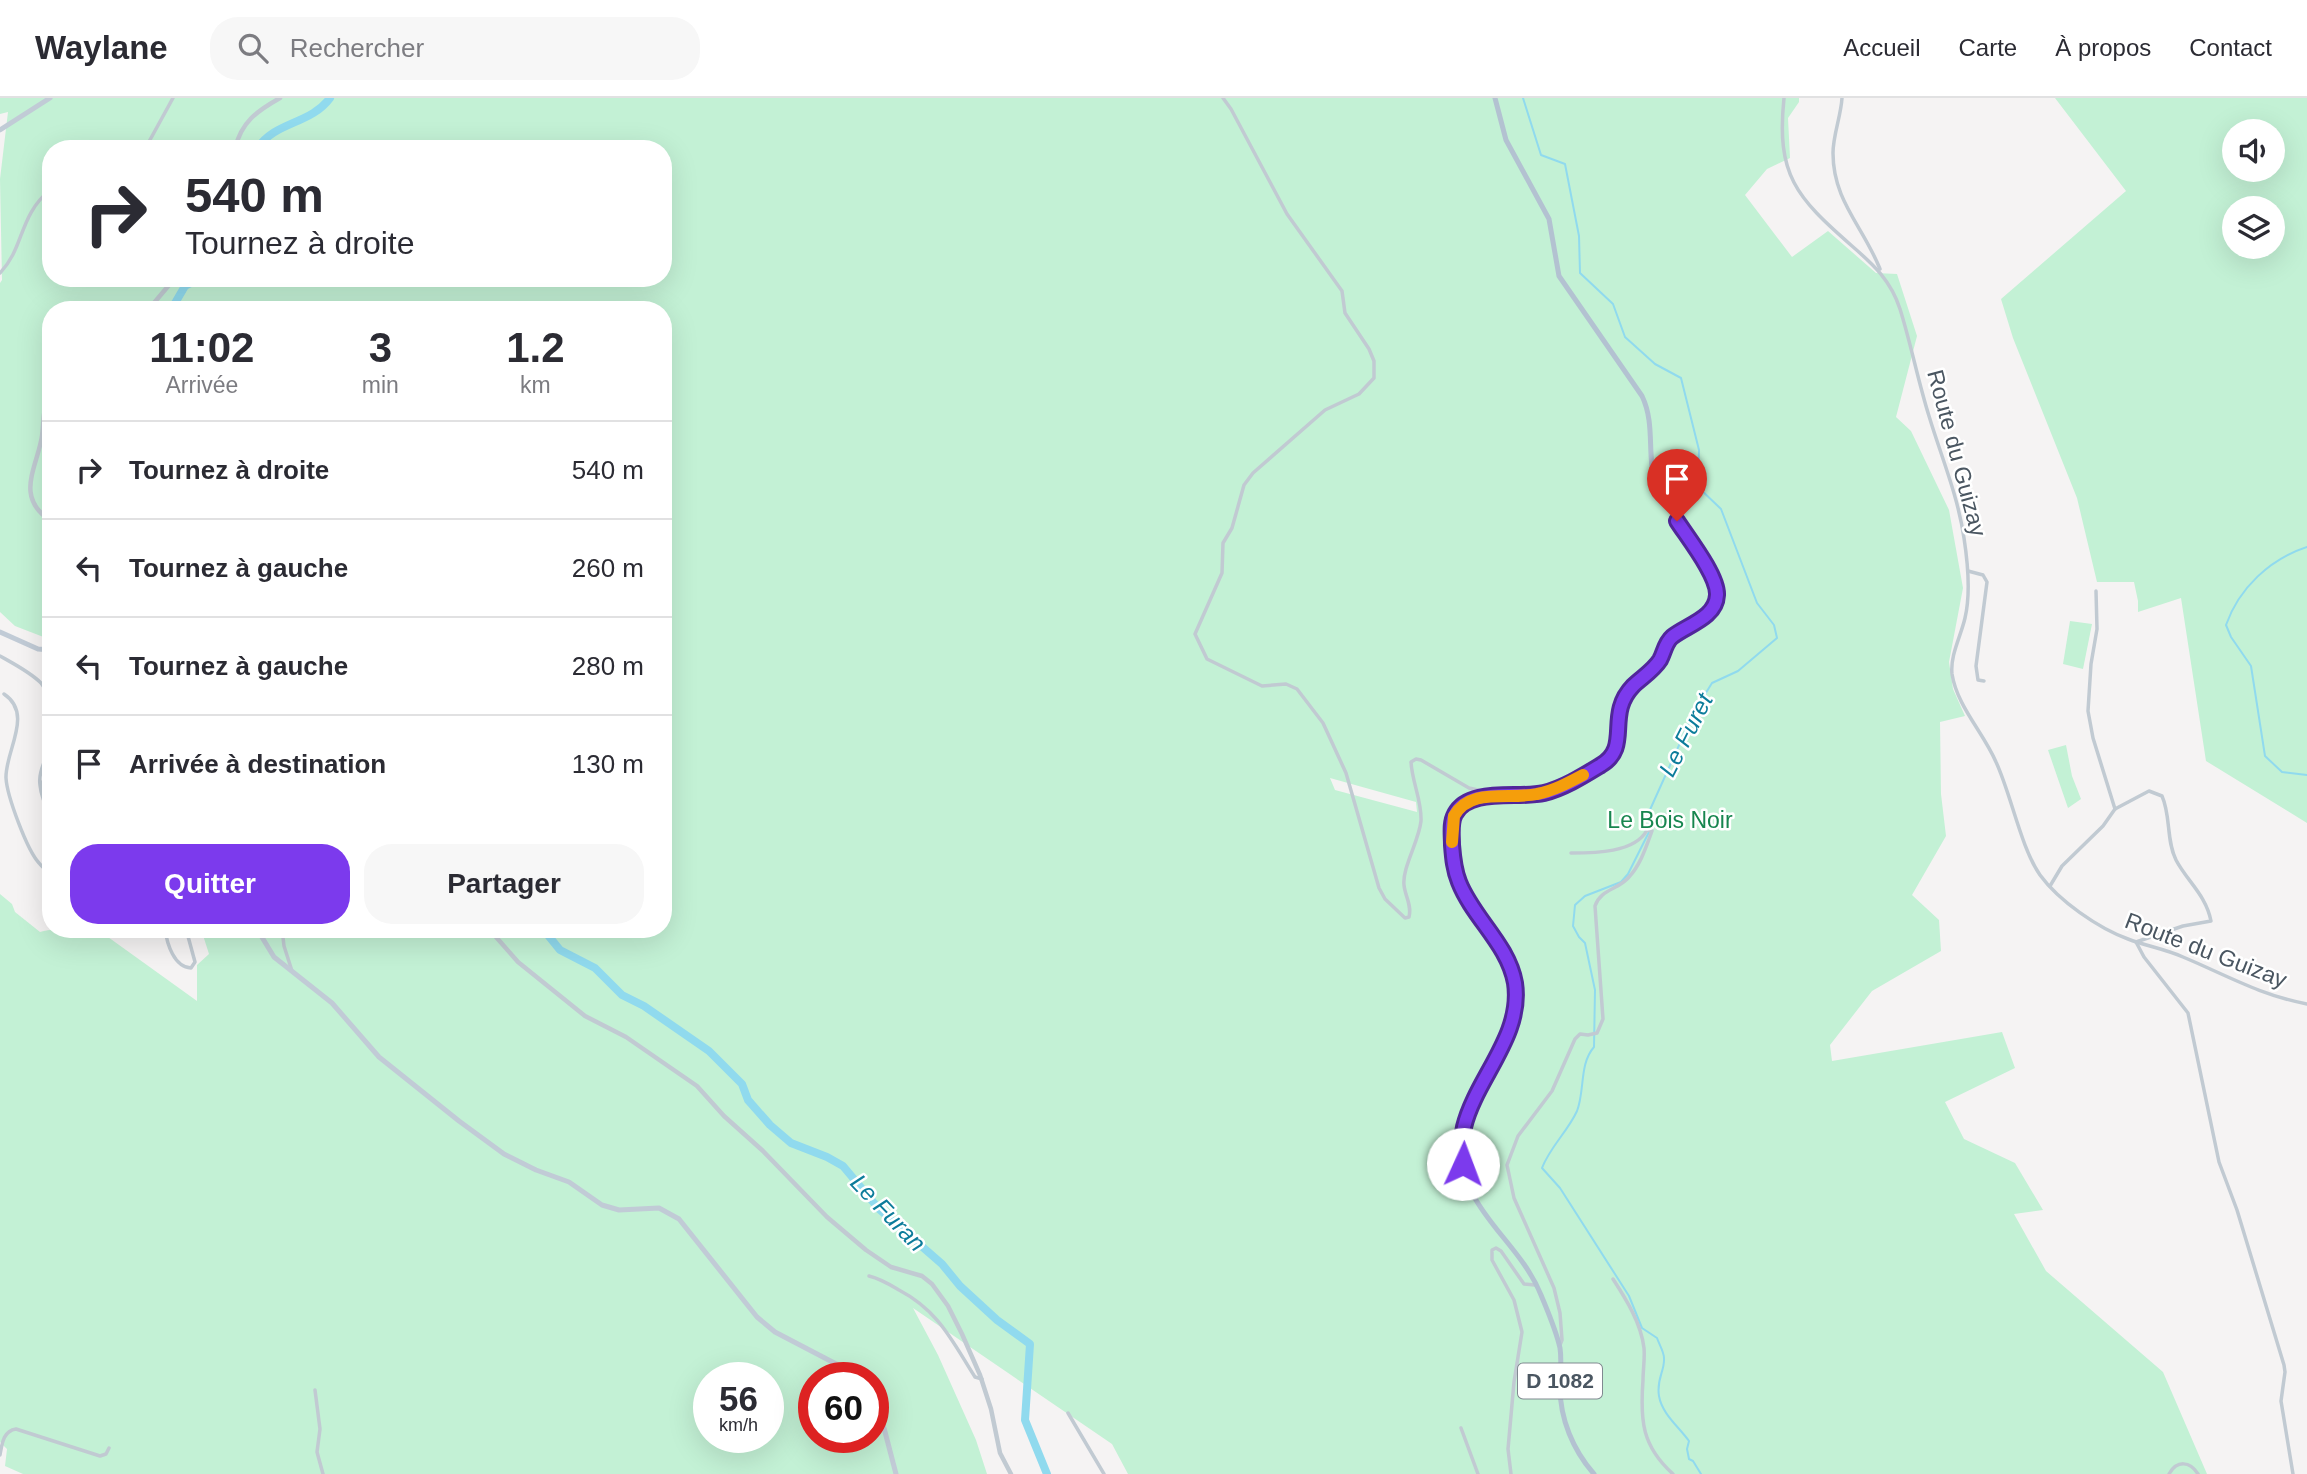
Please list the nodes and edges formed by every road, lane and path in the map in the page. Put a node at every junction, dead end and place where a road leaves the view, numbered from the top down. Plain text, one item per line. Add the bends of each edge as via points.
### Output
1 (50, 98) edge
2 (173, 98) edge
3 (280, 98) edge
4 (1223, 98) edge
5 (1495, 98) edge
6 (1784, 98) edge
7 (1842, 98) edge
8 (0, 130) edge
9 (150, 140) edge
10 (236, 140) edge
11 (42, 197) edge
12 (1881, 271) junction
13 (0, 273) edge
14 (167, 287) edge
15 (156, 301) edge
16 (42, 436) edge
17 (42, 513) edge
18 (1968, 571) junction
19 (2096, 591) dead end
20 (0, 632) edge
21 (42, 649) edge
22 (0, 656) edge
23 (1984, 681) dead end
24 (42, 683) edge
25 (4, 694) dead end
26 (42, 773) edge
27 (40, 780) junction
28 (42, 783) edge
29 (42, 792) edge
30 (1485, 797) junction
31 (2115, 809) junction
32 (1571, 853) dead end
33 (42, 866) edge
34 (2050, 886) junction
35 (166, 938) edge
36 (188, 938) edge
37 (262, 938) edge
38 (283, 938) edge
39 (497, 938) edge
40 (2136, 942) junction
41 (292, 972) junction
42 (2307, 1004) edge
43 (869, 1276) dead end
44 (1613, 1279) dead end
45 (1537, 1284) junction
46 (1559, 1346) junction
47 (832, 1362) edge
48 (982, 1379) junction
49 (315, 1390) dead end
50 (1068, 1413) dead end
51 (1461, 1428) dead end
52 (889, 1447) edge
53 (108, 1448) dead end
54 (0, 1455) edge
55 (323, 1474) edge
56 (896, 1474) edge
57 (1011, 1474) edge
58 (1104, 1474) edge
59 (1478, 1474) edge
60 (1511, 1474) edge
61 (1594, 1474) edge
62 (1673, 1474) edge
63 (2169, 1474) edge
64 (2198, 1474) edge
65 (2292, 1474) edge

1 - 8 main road
2 - 9 street
3 - 10 street via 251,116
4 - 30 street via 1287,214 1342,291 1345,313 1374,361 1374,378 1359,394 1325,410 1252,473 1223,543 1222,573 1195,634 1207,659 1262,686 1286,684 1297,689 1323,723 1346,773 1379,888 1405,918 1410,911 1405,873 1421,819 1411,762 1421,760
5 - 30 main road, D 1082 via 1506,140 1549,219 1559,275 1642,396 1656,485 1713,580 1717,596 1710,611 1672,638 1660,660 1627,694 1611,759 1545,792
6 - 12 street, Route du Guizay via 1781,141 1791,180 1828,225
7 - 12 street via 1833,150 1837,186
11 - 13 street via 27,216
12 - 18 street, Route du Guizay via 1901,312 1961,516
14 - 15 street
16 - 17 street via 30,484
18 - 23 street via 1983,575 1987,582 1976,666 1978,680
18 - 34 street, Route du Guizay via 1967,607 1953,657 1953,677 1961,701 2001,773 2034,864
19 - 31 street via 2097,629 2088,711
20 - 21 main road
22 - 24 street
25 - 33 street via 18,714 7,763 10,800
26 - 27 street
27 - 28 street
27 - 29 street
30 - 45 main road, D 1082 via 1472,799 1456,811 1452,821 1455,870 1508,963 1516,997 1508,1031 1467,1119 1463,1164 1478,1205 1525,1262
31 - 34 street via 2062,866
31 - 40 street via 2149,791 2162,796 2176,859 2203,897 2211,921
32 - 46 street via 1630,845 1650,830 1643,858 1631,875 1602,894 1595,906 1603,1019 1595,1033 1575,1039 1552,1091 1518,1136 1507,1165 1514,1198 1554,1288 1562,1331
34 - 40 street, Route du Guizay via 2092,921
35 - 36 street via 178,962 191,968 195,962
37 - 41 main road
38 - 41 street
39 - 48 street via 518,962 585,1016 626,1037 697,1086 851,1238 891,1267 922,1276 932,1284 948,1306
40 - 42 street, Route du Guizay via 2184,957 2263,992
40 - 65 street via 2188,1013 2219,1162 2284,1365 2280,1395
41 - 47 main road via 332,1003 379,1058 504,1154 569,1182 602,1205 619,1210 659,1208 671,1213 757,1317 775,1332
43 - 48 street via 919,1301 958,1346 975,1377
44 - 62 street via 1643,1341 1644,1435
45 - 46 main road, D 1082
45 - 60 street via 1524,1284 1501,1251 1492,1250 1522,1332 1508,1449
46 - 61 main road, D 1082 via 1564,1417
48 - 57 street via 1000,1453
49 - 55 street via 320,1429 317,1452
50 - 58 street
51 - 59 street
52 - 56 main road
53 - 54 street via 100,1456 16,1429 5,1437
63 - 64 street via 2181,1464

